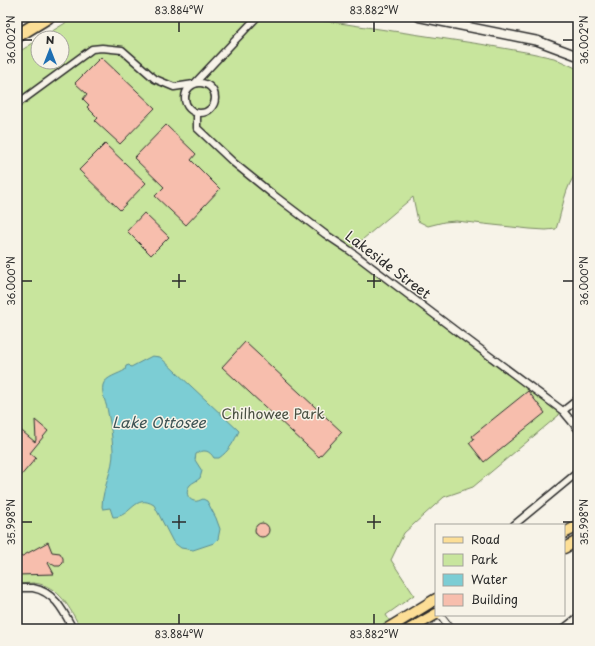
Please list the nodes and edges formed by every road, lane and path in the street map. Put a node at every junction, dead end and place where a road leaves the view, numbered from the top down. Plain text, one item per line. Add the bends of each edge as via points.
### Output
1 (48, 17) edge
2 (257, 17) edge
3 (419, 17) edge
4 (17, 36) edge
5 (578, 56) edge
6 (194, 84) junction
7 (17, 104) edge
8 (197, 112) junction
9 (578, 398) edge
10 (563, 411) junction
11 (578, 429) edge
12 (578, 472) edge
13 (515, 524) edge
14 (578, 526) edge
15 (565, 532) edge
16 (578, 541) edge
17 (565, 548) edge
18 (17, 588) edge
19 (434, 603) edge
20 (435, 615) edge
21 (441, 616) edge
22 (578, 617) edge
23 (73, 629) edge
24 (387, 629) edge
25 (410, 629) edge
26 (451, 629) edge
27 (563, 629) edge

1 - 4 highway
2 - 6 street
3 - 5 street via 538,40
6 - 7 street via 170,86 155,79 122,50 92,49
6 - 8 street via 188,89 185,98 189,107
6 - 8 street via 206,84 213,90 216,100 207,112
8 - 10 street, Lakeside Street via 197,128 234,163
9 - 10 street
10 - 11 street, Lakeside Street
12 - 13 street
14 - 15 main road
16 - 17 main road
18 - 23 street via 33,588 48,594 61,606
19 - 24 main road
20 - 25 main road
21 - 26 street
22 - 27 street

